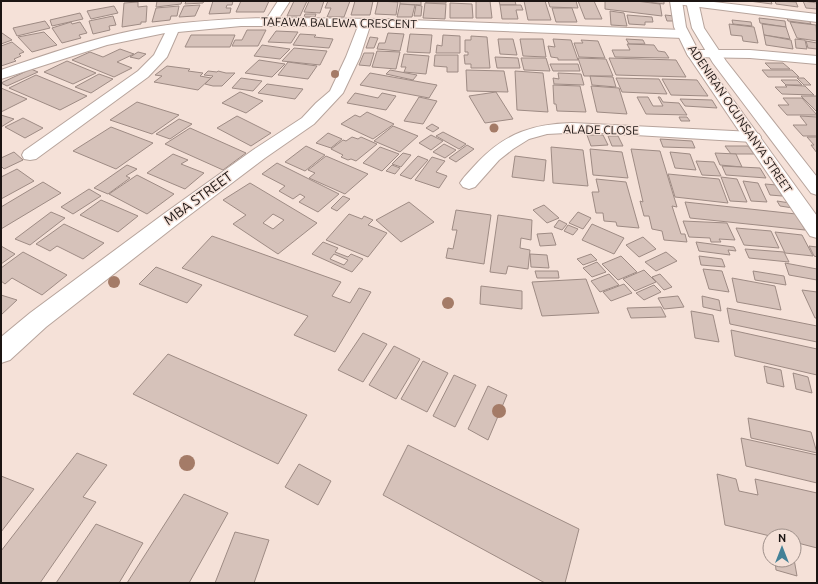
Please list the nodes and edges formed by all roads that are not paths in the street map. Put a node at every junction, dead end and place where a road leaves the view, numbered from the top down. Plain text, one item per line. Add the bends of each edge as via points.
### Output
1 (284, 1) edge
2 (676, 1) edge
3 (693, 2) edge
4 (817, 18) edge
5 (271, 21) junction
6 (364, 23) junction
7 (173, 29) junction
8 (683, 34) junction
9 (713, 53) junction
10 (694, 54) junction
11 (817, 60) edge
12 (1, 75) edge
13 (753, 137) junction
14 (30, 155) dead end
15 (469, 183) dead end
16 (817, 189) edge
17 (817, 231) edge
18 (1, 352) edge

1 - 5 street
2 - 3 street
2 - 8 street, ADENIRAN OGUNSANYA STREET
3 - 4 street
3 - 9 street, ADENIRAN OGUNSANYA STREET via 698,28
5 - 6 street, TAFAWA BALEWA CRESCENT
5 - 7 street, TAFAWA BALEWA CRESCENT
6 - 8 street, TAFAWA BALEWA CRESCENT
6 - 18 street, MBA STREET via 353,56 336,93 308,121 130,249
7 - 12 street, TAFAWA BALEWA CRESCENT via 111,40 56,55
7 - 14 street via 160,57 143,74
8 - 10 street, ADENIRAN OGUNSANYA STREET
9 - 10 street
9 - 11 street
9 - 16 street, ADENIRAN OGUNSANYA STREET
10 - 13 street, ADENIRAN OGUNSANYA STREET
13 - 15 street, ALADE CLOSE via 579,128 549,129 522,136 496,153
13 - 17 street, ADENIRAN OGUNSANYA STREET

